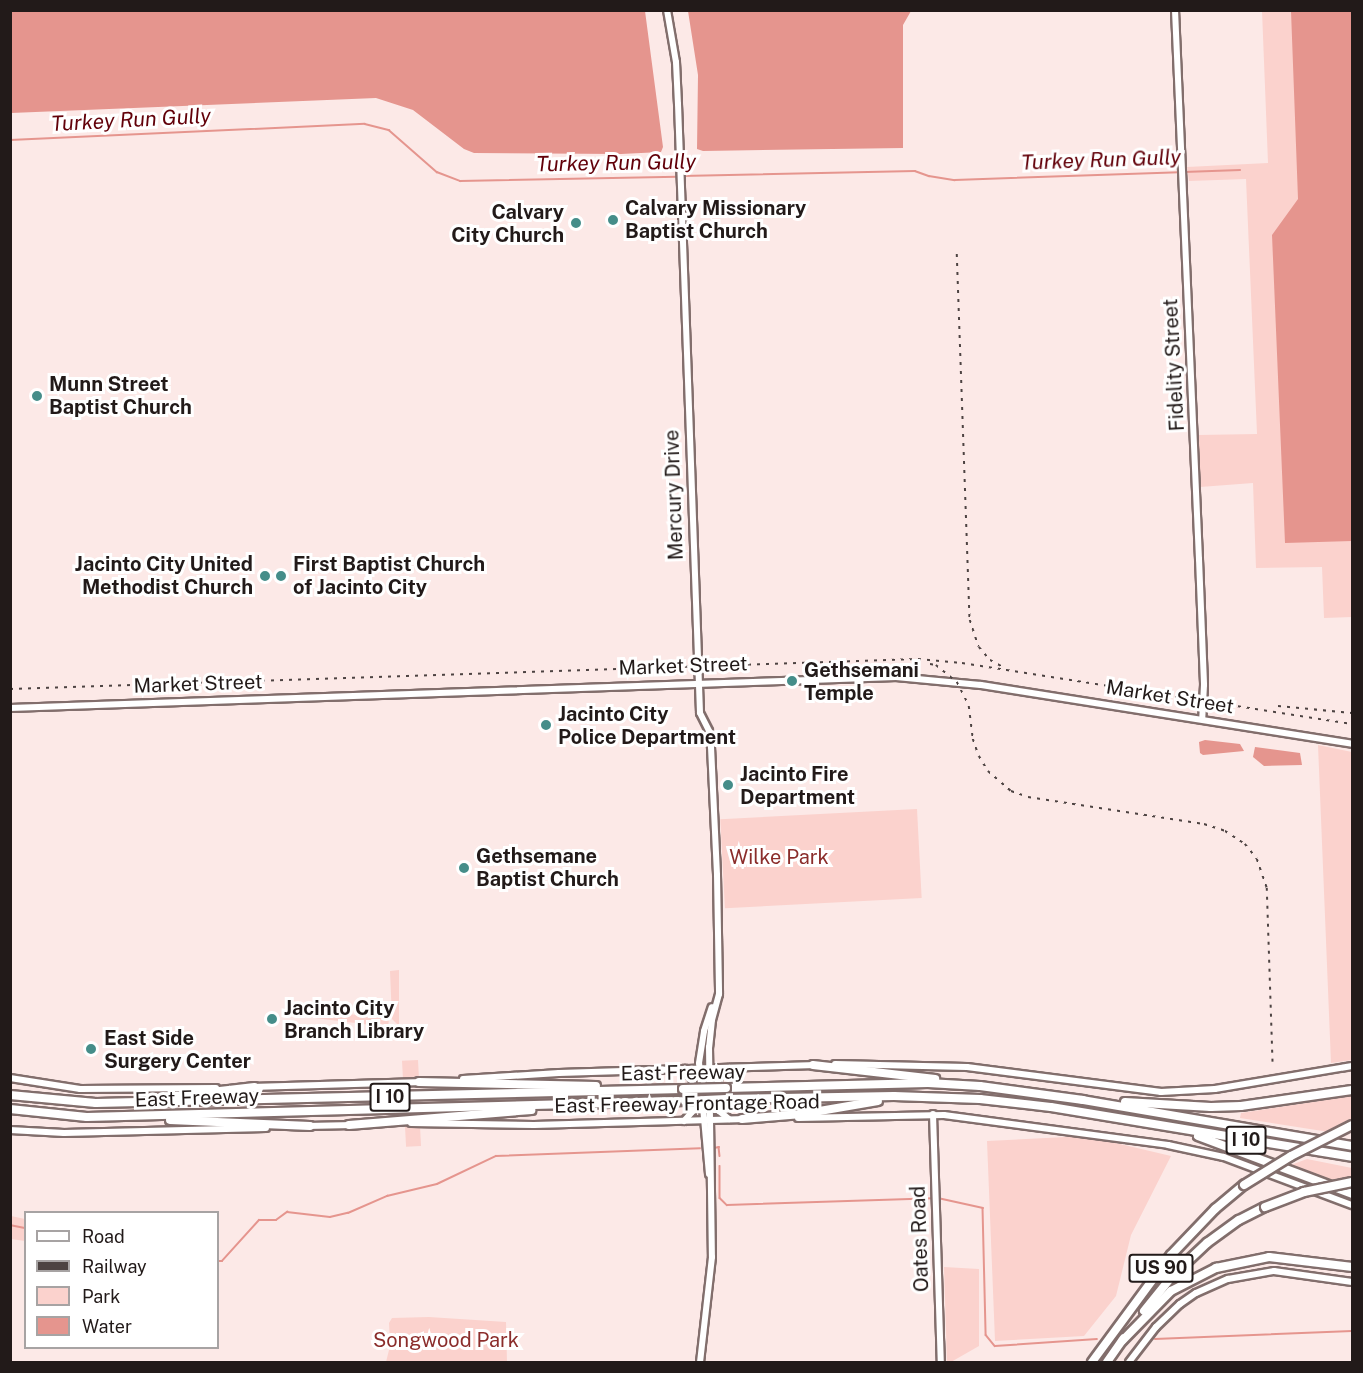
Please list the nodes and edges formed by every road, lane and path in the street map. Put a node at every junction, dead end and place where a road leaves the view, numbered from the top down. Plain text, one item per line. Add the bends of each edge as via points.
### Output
1 (667, 10) edge
2 (1175, 10) edge
3 (698, 683) junction
4 (10, 708) edge
5 (1202, 719) junction
6 (1353, 744) edge
7 (720, 976) junction
8 (813, 1065) junction
9 (1353, 1066) edge
10 (699, 1068) junction
11 (710, 1068) junction
12 (730, 1068) junction
13 (685, 1069) junction
14 (10, 1078) edge
15 (419, 1082) junction
16 (980, 1086) junction
17 (254, 1087) junction
18 (665, 1090) junction
19 (1353, 1090) edge
20 (10, 1095) edge
21 (929, 1096) junction
22 (1083, 1100) junction
23 (617, 1102) junction
24 (114, 1103) junction
25 (10, 1109) edge
26 (933, 1114) junction
27 (110, 1117) junction
28 (742, 1119) junction
29 (703, 1120) junction
30 (711, 1120) junction
31 (730, 1120) junction
32 (684, 1121) junction
33 (1139, 1122) junction
34 (349, 1125) junction
35 (1353, 1125) edge
36 (309, 1126) junction
37 (10, 1130) edge
38 (1285, 1134) junction
39 (1353, 1139) edge
40 (1353, 1146) edge
41 (1353, 1157) edge
42 (1353, 1182) edge
43 (1353, 1194) edge
44 (711, 1199) junction
45 (1353, 1205) edge
46 (1353, 1268) edge
47 (1353, 1282) edge
48 (1122, 1341) junction
49 (700, 1362) edge
50 (941, 1362) edge
51 (1092, 1362) edge
52 (1107, 1362) edge
53 (1129, 1362) edge

1 - 3 main road, Mercury Drive via 676,62
2 - 5 main road, Fidelity Street via 1204,685
3 - 4 main road, Market Street
3 - 5 main road, Market Street via 916,677
3 - 7 main road, Mercury Drive via 700,713 711,747
5 - 6 main road, Market Street
7 - 10 main road, Mercury Drive via 701,1043
7 - 11 main road, Mercury Drive via 710,1035
8 - 9 main road, East Freeway Frontage Road via 967,1067 1161,1092 1215,1089
8 - 12 main road, East Freeway Frontage Road
8 - 16 highway via 869,1069
10 - 11 main road, East Freeway Frontage Road
10 - 13 main road, East Freeway Frontage Road
10 - 29 main road, Mercury Drive
11 - 12 main road, East Freeway Frontage Road
11 - 30 main road, Mercury Drive
12 - 31 main road via 718,1078 718,1107 720,1114
13 - 15 main road, East Freeway Frontage Road
13 - 32 main road via 693,1080 694,1102
14 - 17 main road, East Freeway Frontage Road via 80,1089
15 - 17 main road, East Freeway Frontage Road
15 - 18 highway
16 - 18 highway, East Freeway / I 10, bridge via 928,1083
16 - 22 highway, East Freeway / I 10
17 - 24 highway
18 - 24 highway, East Freeway / I 10
19 - 22 highway via 1272,1103 1211,1107
20 - 24 highway, East Freeway / I 10
21 - 23 highway, East Freeway / I 10, bridge
21 - 28 highway
21 - 33 highway, East Freeway / I 10 via 1030,1104
22 - 38 highway, East Freeway / I 10
23 - 27 highway, East Freeway / I 10
23 - 34 highway
25 - 27 highway, East Freeway / I 10 via 56,1116
26 - 28 main road, East Freeway Frontage Road
26 - 45 main road, East Freeway Frontage Road via 1195,1150 1265,1170
26 - 50 main road, Oates Road
27 - 36 highway
28 - 31 main road, East Freeway Frontage Road
29 - 30 main road, East Freeway Frontage Road
29 - 32 main road, East Freeway Frontage Road
29 - 44 main road, Mercury Drive
30 - 31 main road, East Freeway Frontage Road
30 - 44 main road, Mercury Drive
32 - 34 main road, East Freeway Frontage Road
33 - 41 highway, East Freeway / I 10
33 - 43 highway via 1210,1140
34 - 36 main road, East Freeway Frontage Road
35 - 51 highway, US 90, bridge via 1273,1166 1215,1209 1172,1255
36 - 37 main road, East Freeway Frontage Road via 64,1134
38 - 39 highway
38 - 40 highway, East Freeway / I 10
42 - 48 highway, US 90, bridge via 1304,1192 1265,1207 1224,1230 1166,1282
44 - 49 main road, Mercury Drive via 712,1257
46 - 48 highway via 1269,1257 1216,1268 1171,1291
47 - 53 main road via 1274,1271 1228,1279 1180,1304
48 - 52 highway, US 90

